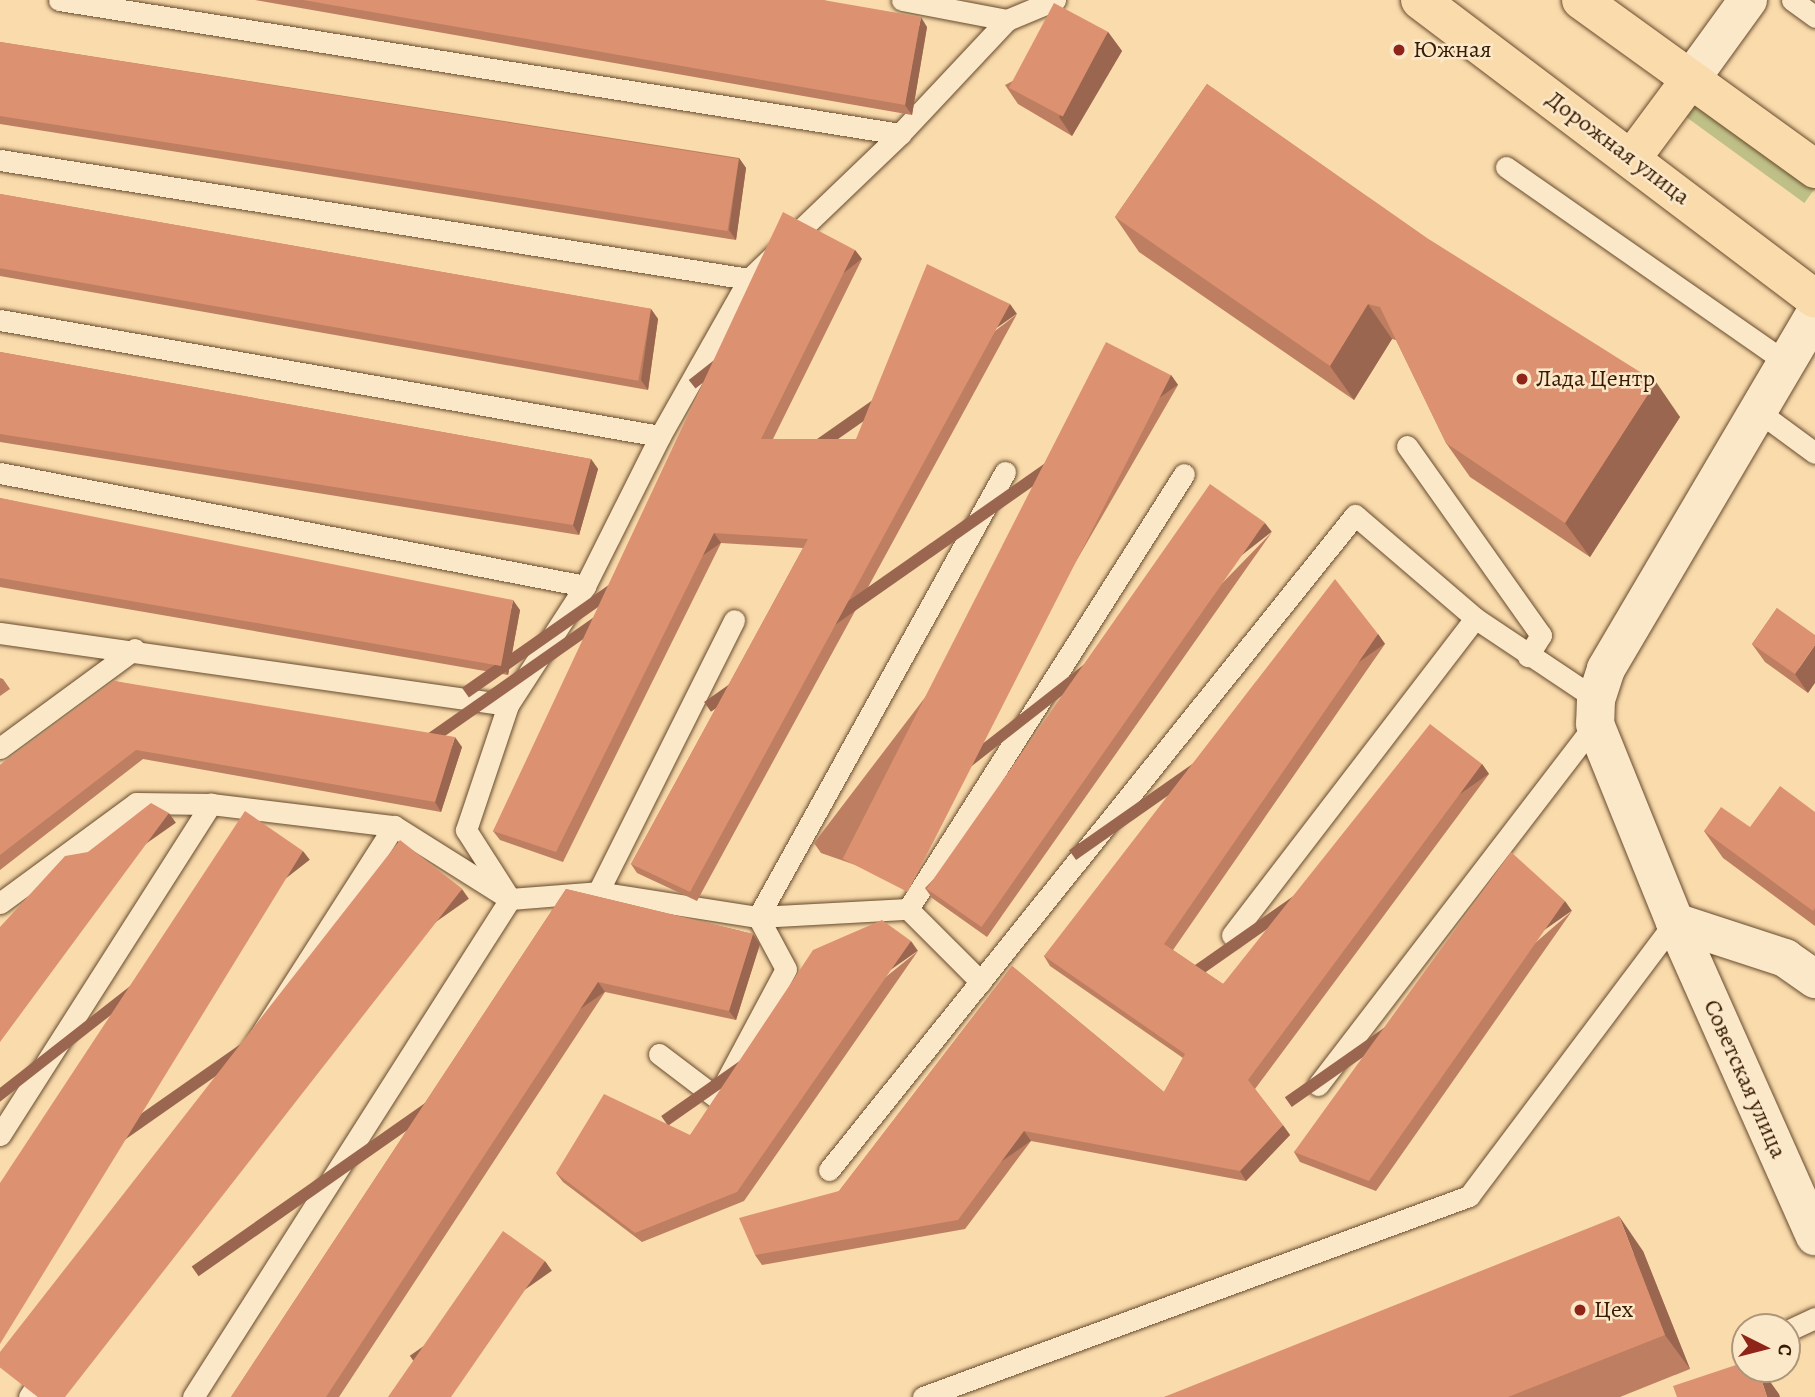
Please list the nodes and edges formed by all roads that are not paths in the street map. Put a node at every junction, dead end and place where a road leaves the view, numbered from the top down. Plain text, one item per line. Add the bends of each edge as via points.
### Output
1 (59, 0) edge
2 (902, 0) edge
3 (1055, 0) edge
4 (1420, 0) edge
5 (1581, 0) edge
6 (1748, 0) edge
7 (1792, 0) edge
8 (1815, 18) edge
9 (1007, 20) junction
10 (1690, 80) junction
11 (900, 134) junction
12 (1632, 158) junction
13 (0, 160) edge
14 (1506, 167) dead end
15 (1815, 169) edge
16 (749, 279) junction
17 (1815, 299) edge
18 (1815, 314) edge
19 (0, 320) edge
20 (1784, 361) junction
21 (1755, 409) junction
22 (660, 436) junction
23 (1407, 446) dead end
24 (1815, 453) edge
25 (1005, 472) dead end
26 (0, 473) edge
27 (1184, 474) dead end
28 (584, 586) junction
29 (1475, 618) junction
30 (734, 620) dead end
31 (0, 633) edge
32 (135, 649) junction
33 (1528, 656) junction
34 (508, 705) junction
35 (1595, 712) junction
36 (0, 748) edge
37 (212, 804) junction
38 (394, 826) junction
39 (598, 892) junction
40 (510, 899) junction
41 (0, 903) edge
42 (908, 909) junction
43 (758, 918) junction
44 (1675, 922) junction
45 (1233, 935) dead end
46 (1815, 979) edge
47 (981, 982) junction
48 (659, 1054) dead end
49 (1318, 1085) dead end
50 (7, 1113) edge
51 (0, 1135) edge
52 (829, 1170) dead end
53 (1815, 1236) edge
54 (29, 1397) edge
55 (193, 1397) edge
56 (923, 1397) edge

1 - 11 lane
2 - 9 lane
3 - 9 lane
4 - 12 main road, Дорожная улица
5 - 10 main road
6 - 10 street
7 - 8 lane
9 - 11 lane
10 - 12 main road
10 - 15 main road
11 - 16 lane
12 - 17 main road, Дорожная улица
13 - 16 lane
14 - 20 lane
16 - 22 lane
18 - 20 street
19 - 22 lane
20 - 21 street
21 - 24 lane
21 - 35 street via 1606,669
22 - 28 lane
23 - 33 lane via 1541,635
25 - 43 lane
26 - 28 lane
27 - 42 lane
28 - 34 lane
29 - 33 lane
29 - 45 lane
29 - 47 lane via 1355,515
30 - 39 lane
31 - 32 lane
32 - 34 lane
32 - 36 lane
33 - 35 lane
34 - 40 lane via 466,830
35 - 44 street, Советская улица
35 - 49 lane
37 - 38 lane
37 - 41 lane via 136,803
37 - 50 lane
38 - 40 lane
38 - 54 lane
39 - 40 lane
39 - 43 lane
40 - 55 lane
42 - 43 lane
42 - 47 lane
43 - 48 lane via 786,969 718,1098
44 - 46 street via 1786,958
44 - 53 street, Советская улица
44 - 56 lane via 1469,1196
47 - 52 lane
50 - 51 lane

